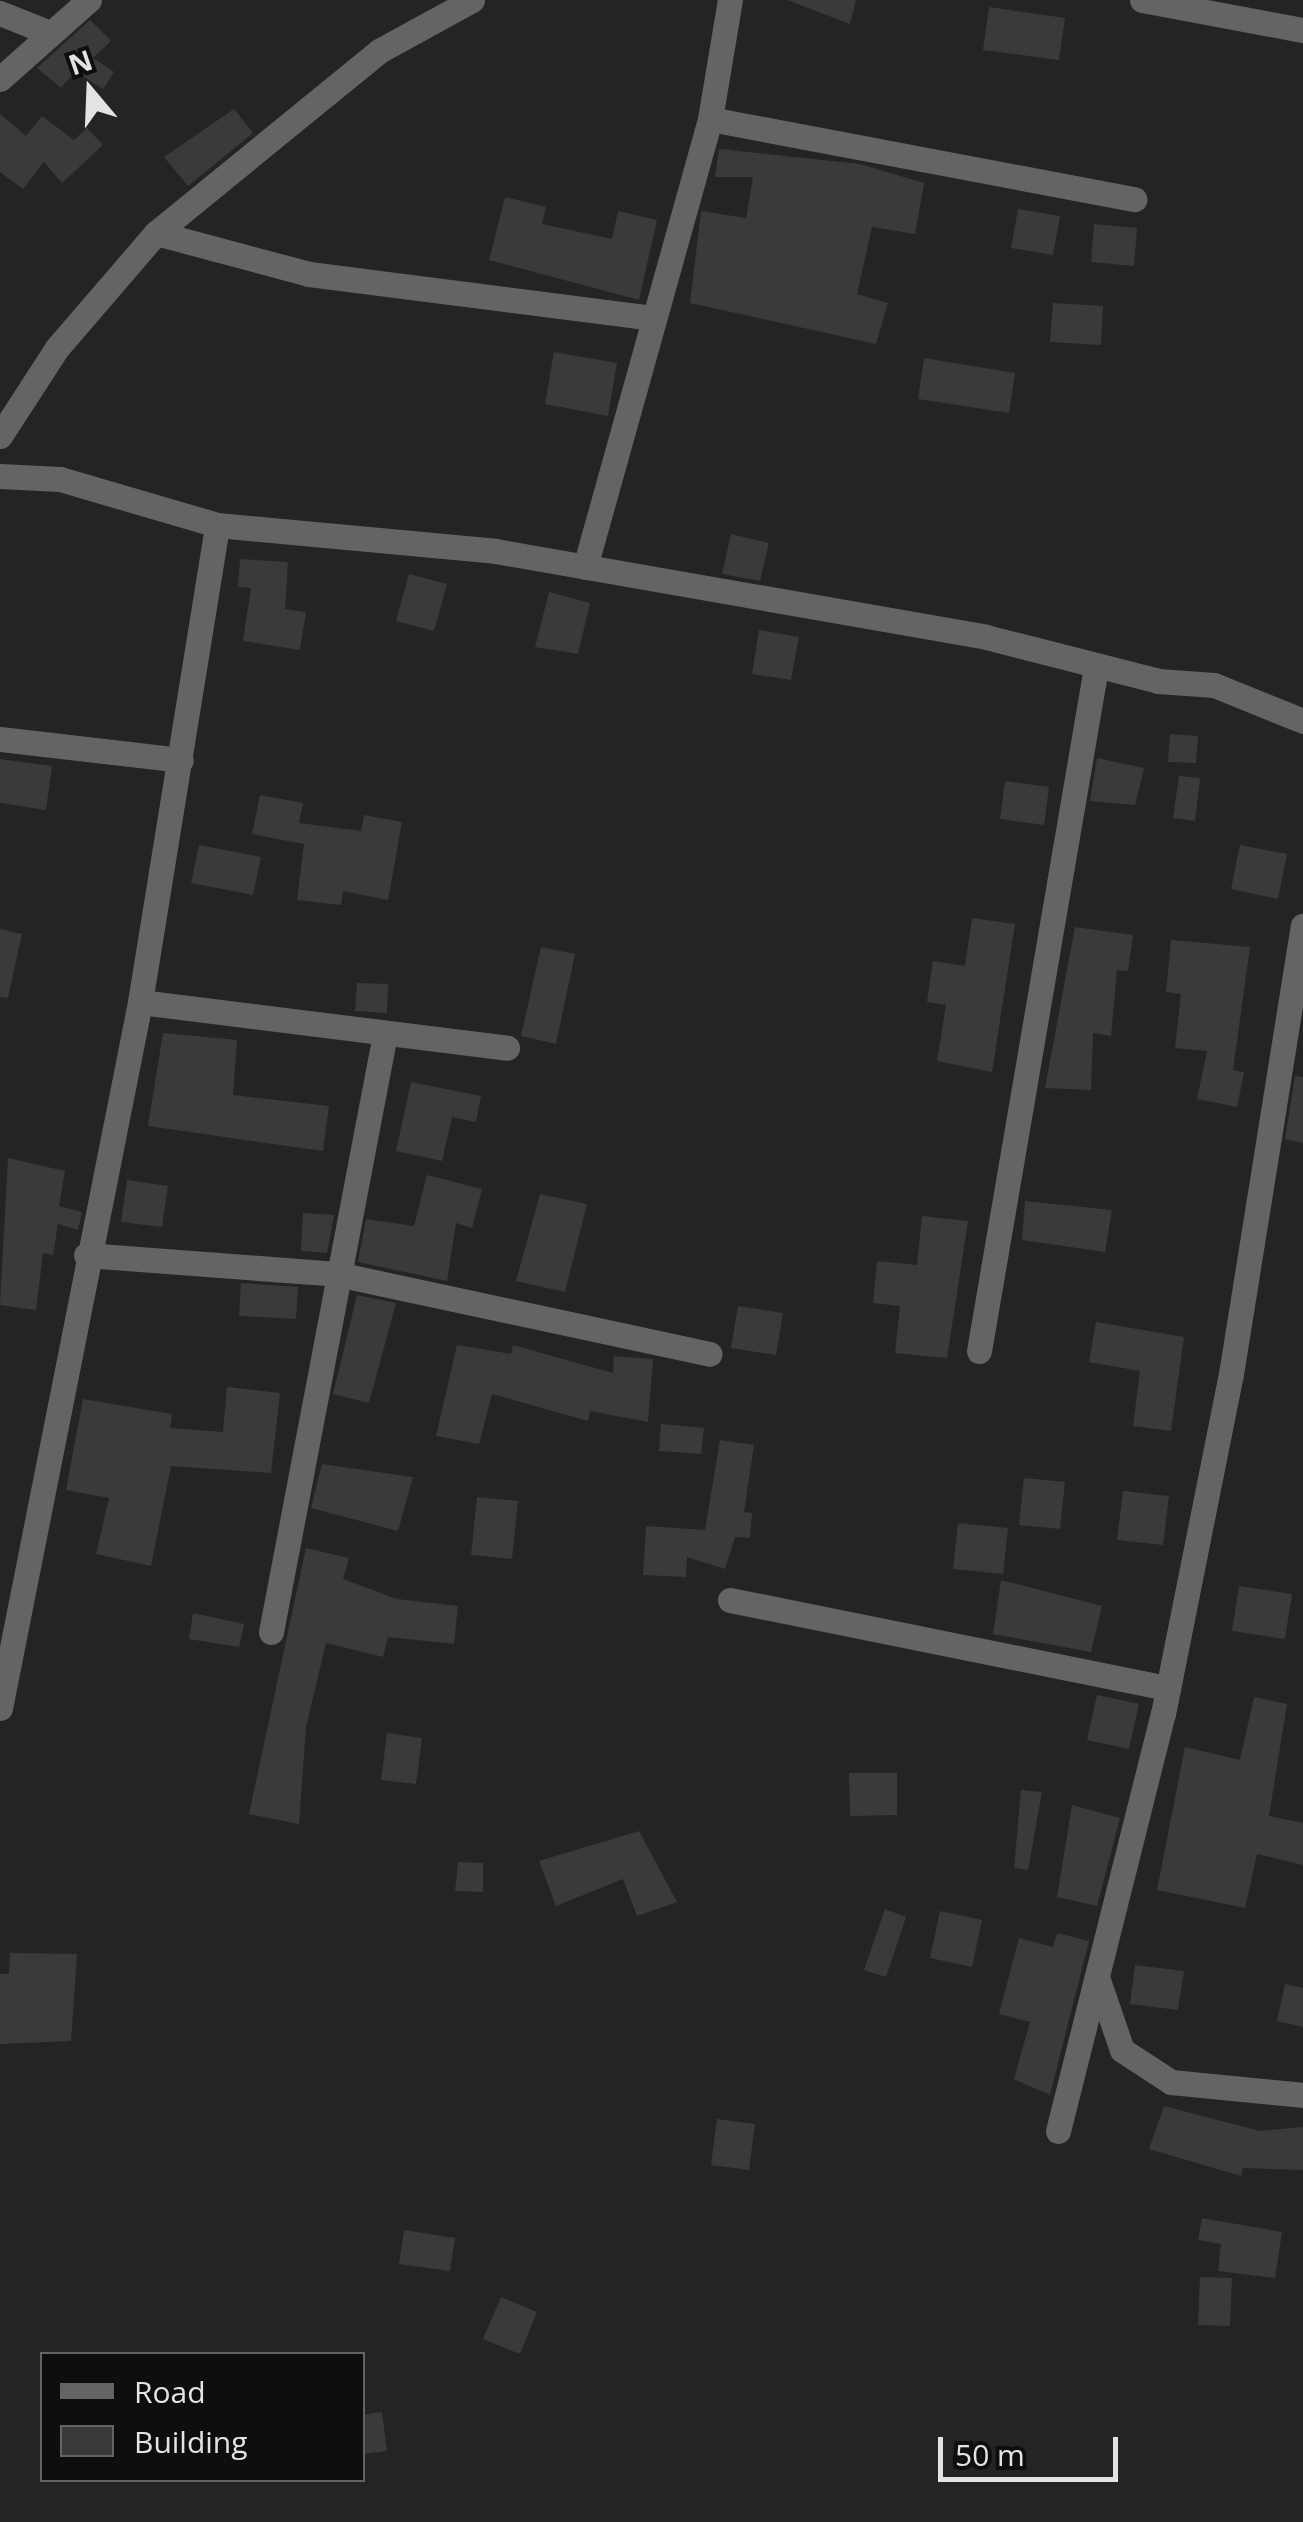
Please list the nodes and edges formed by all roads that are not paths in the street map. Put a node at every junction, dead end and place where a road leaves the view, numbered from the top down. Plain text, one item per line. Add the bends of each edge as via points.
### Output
1 (89, 0) edge
2 (472, 0) edge
3 (730, 0) edge
4 (1142, 0) edge
5 (0, 13) edge
6 (1303, 30) edge
7 (50, 32) junction
8 (0, 79) edge
9 (710, 120) junction
10 (1135, 199) dead end
11 (156, 233) junction
12 (654, 318) junction
13 (0, 436) edge
14 (0, 476) edge
15 (217, 526) junction
16 (585, 566) junction
17 (1096, 667) junction
18 (1303, 721) edge
19 (0, 739) edge
20 (180, 760) junction
21 (1303, 926) edge
22 (140, 1002) junction
23 (385, 1034) junction
24 (507, 1048) dead end
25 (86, 1256) junction
26 (337, 1274) junction
27 (979, 1351) dead end
28 (709, 1354) dead end
29 (730, 1600) dead end
30 (272, 1632) dead end
31 (1168, 1688) junction
32 (0, 1708) edge
33 (1097, 1977) junction
34 (1303, 2094) edge
35 (1058, 2132) dead end

1 - 7 street
2 - 11 street via 378,51
3 - 9 street
4 - 6 street
5 - 7 street
7 - 8 street
9 - 10 street
9 - 12 street
11 - 12 street via 308,274
11 - 13 street via 58,348
12 - 16 street
14 - 15 street via 60,479
15 - 16 street
15 - 20 street
16 - 17 street via 986,637
17 - 18 street via 1214,685
17 - 27 street
19 - 20 street
20 - 22 street
21 - 31 street via 1231,1374
22 - 23 street
22 - 25 street
23 - 24 street
23 - 26 street
25 - 26 street
25 - 32 street
26 - 28 street
26 - 30 street
29 - 31 street
31 - 33 street
33 - 34 street via 1122,2050 1172,2082
33 - 35 street

